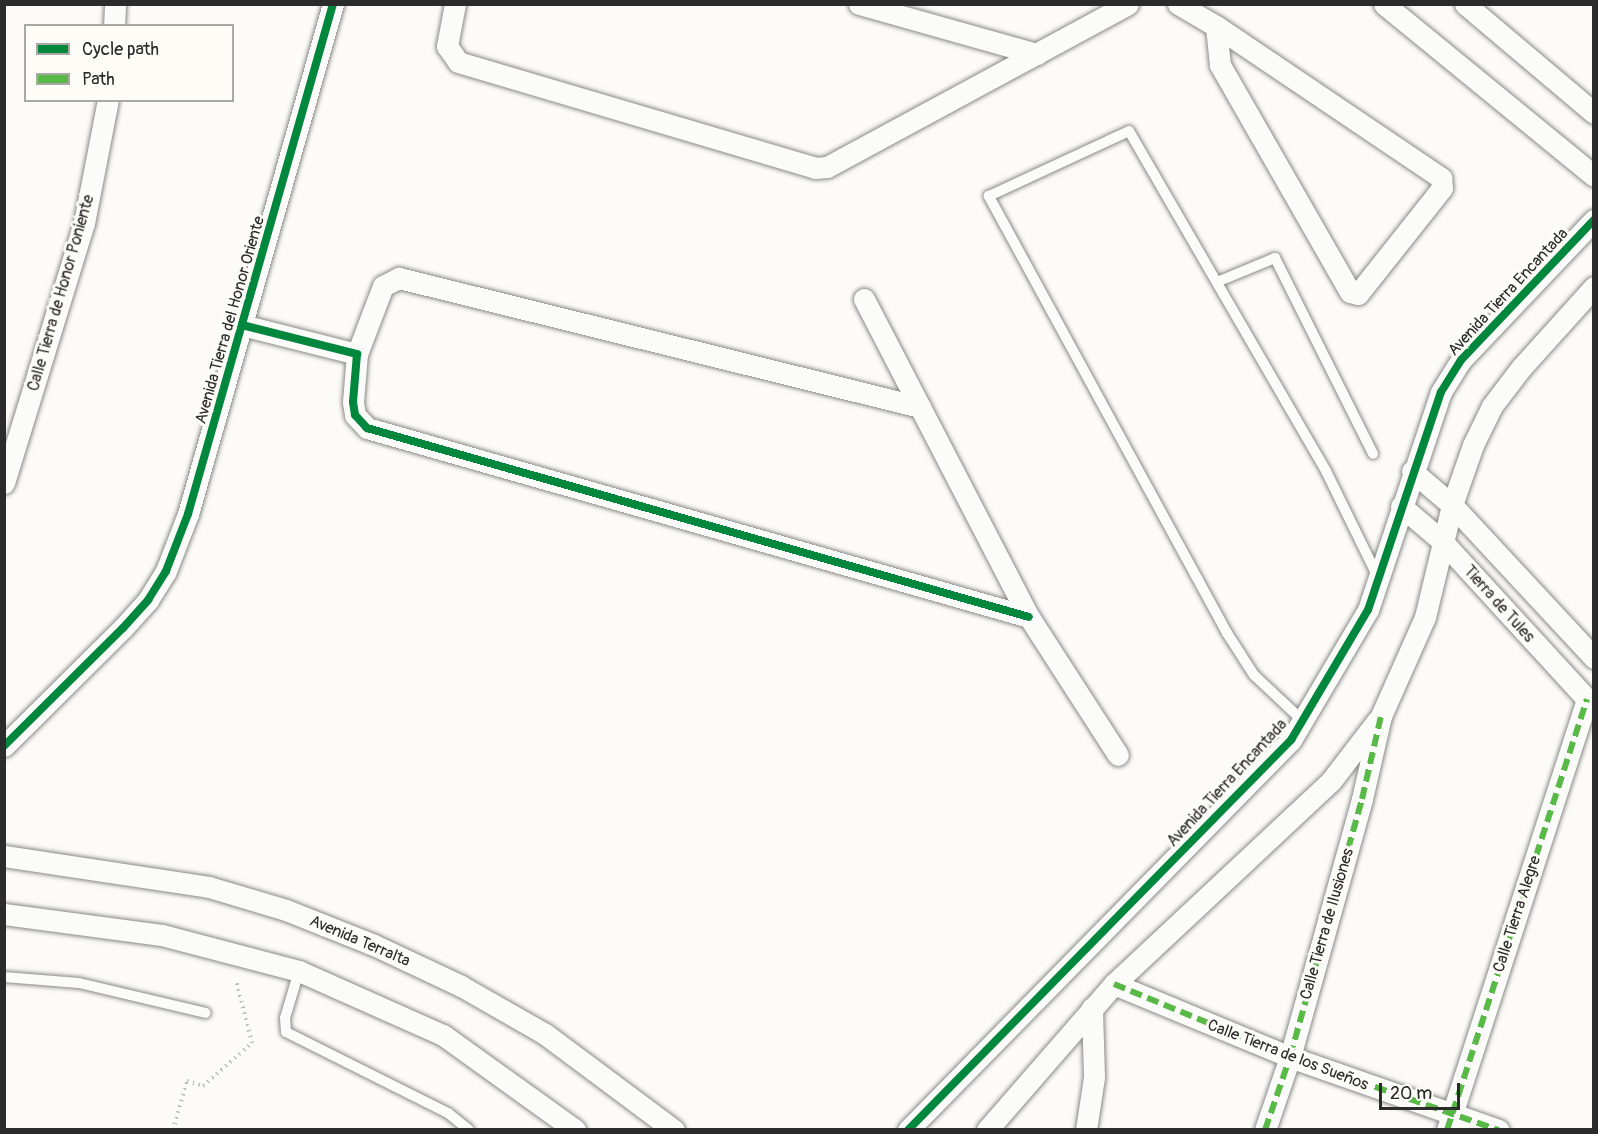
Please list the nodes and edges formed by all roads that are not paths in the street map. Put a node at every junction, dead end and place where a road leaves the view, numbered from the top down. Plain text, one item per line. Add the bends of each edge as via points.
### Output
1 (115, 4) edge
2 (333, 4) edge
3 (455, 4) edge
4 (859, 4) edge
5 (1128, 4) edge
6 (1178, 4) edge
7 (1384, 4) edge
8 (1465, 4) edge
9 (114, 24) edge
10 (1216, 26) junction
11 (1037, 54) junction
12 (108, 102) edge
13 (1593, 113) edge
14 (1593, 176) edge
15 (1593, 220) edge
16 (1217, 282) junction
17 (1593, 287) edge
18 (864, 299) dead end
19 (242, 325) junction
20 (357, 354) junction
21 (920, 407) junction
22 (1373, 454) dead end
23 (1412, 471) junction
24 (4, 483) edge
25 (1452, 505) junction
26 (1401, 506) junction
27 (1442, 541) junction
28 (1380, 582) junction
29 (1029, 617) junction
30 (1593, 658) edge
31 (1590, 703) edge
32 (1381, 716) junction
33 (1303, 721) junction
34 (4, 746) edge
35 (1118, 755) dead end
36 (4, 856) edge
37 (4, 914) edge
38 (299, 971) junction
39 (4, 977) edge
40 (1114, 984) junction
41 (1092, 1008) junction
42 (206, 1013) dead end
43 (1290, 1057) junction
44 (1449, 1123) edge
45 (469, 1130) edge
46 (575, 1130) edge
47 (674, 1130) edge
48 (908, 1130) edge
49 (987, 1130) edge
50 (1086, 1130) edge
51 (1265, 1130) edge
52 (1499, 1130) edge

1 - 9 street
2 - 19 street, Avenida Tierra del Honor Oriente
3 - 11 street via 447,46 458,62 815,168 827,167
4 - 11 street
5 - 11 street
6 - 10 street
7 - 14 street
8 - 13 street
10 - 10 street via 1441,178 1442,188 1358,294 1350,292 1220,65
12 - 24 street, Calle Tierra de Honor Poniente via 84,223
15 - 23 street, Avenida Tierra Encantada via 1461,360 1441,392
16 - 22 lane via 1275,258
16 - 28 lane via 1326,471
16 - 33 lane via 1129,131 989,196 1227,633 1254,675
17 - 25 street via 1492,406 1473,445
18 - 21 street
19 - 20 street
19 - 34 street, Avenida Tierra del Honor Oriente via 188,514 174,552 148,600
20 - 21 street via 383,286 399,278
20 - 29 street via 353,402 355,415 367,428
21 - 29 street
23 - 25 street, Tierra de Tules
23 - 26 street, Avenida Tierra Encantada
25 - 27 street
25 - 30 street, Tierra de Tules
26 - 27 street, Tierra de Tules
26 - 28 street, Avenida Tierra Encantada
27 - 31 street, Tierra de Tules
27 - 32 street via 1425,617
28 - 33 street, Avenida Tierra Encantada via 1368,610
29 - 35 street
31 - 44 street, Calle Tierra Alegre
32 - 40 street via 1331,780
32 - 43 street, Calle Tierra de Ilusiones via 1362,799
33 - 48 street, Avenida Tierra Encantada via 1291,740
36 - 47 street, Avenida Terralta via 208,887 286,910 374,945 461,986 545,1034
37 - 38 street via 150,933
38 - 45 lane via 285,1018 290,1037 448,1113
38 - 46 street via 443,1035
39 - 42 lane via 79,983
40 - 41 street
40 - 43 street, Calle Tierra de los Sueños
41 - 49 street
41 - 50 street via 1094,1077
43 - 44 street, Calle Tierra de los Sueños
43 - 51 street, Calle Tierra de Ilusiones
44 - 52 street, Calle Tierra de los Sueños

